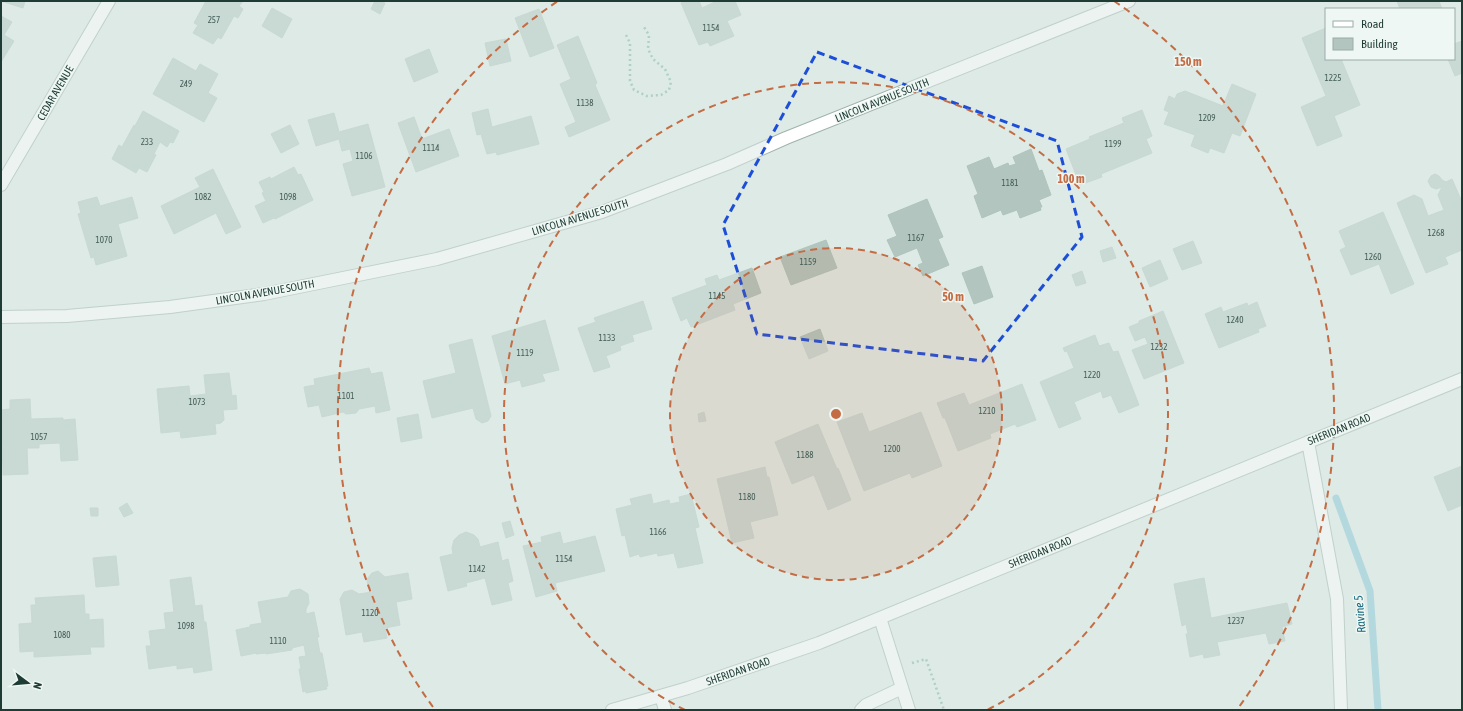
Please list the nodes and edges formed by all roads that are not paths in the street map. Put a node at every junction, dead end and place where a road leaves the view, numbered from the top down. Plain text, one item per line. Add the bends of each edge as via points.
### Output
1 (109, 1) edge
2 (1129, 1) edge
3 (1, 185) edge
4 (1, 317) edge
5 (1462, 379) edge
6 (1308, 442) junction
7 (880, 618) junction
8 (902, 688) junction
9 (661, 696) junction
10 (612, 710) edge
11 (665, 710) edge
12 (861, 710) edge
13 (909, 710) edge
14 (1341, 710) edge

1 - 3 street, CEDAR AVENUE
2 - 4 street, LINCOLN AVENUE SOUTH via 602,212 444,257 264,294 170,307 67,316
5 - 6 street, SHERIDAN ROAD
6 - 7 street, SHERIDAN ROAD
6 - 14 street via 1336,599
7 - 8 street
7 - 9 street, SHERIDAN ROAD via 818,643
8 - 12 street via 866,705
8 - 13 street
9 - 10 street, SHERIDAN ROAD
9 - 11 street

